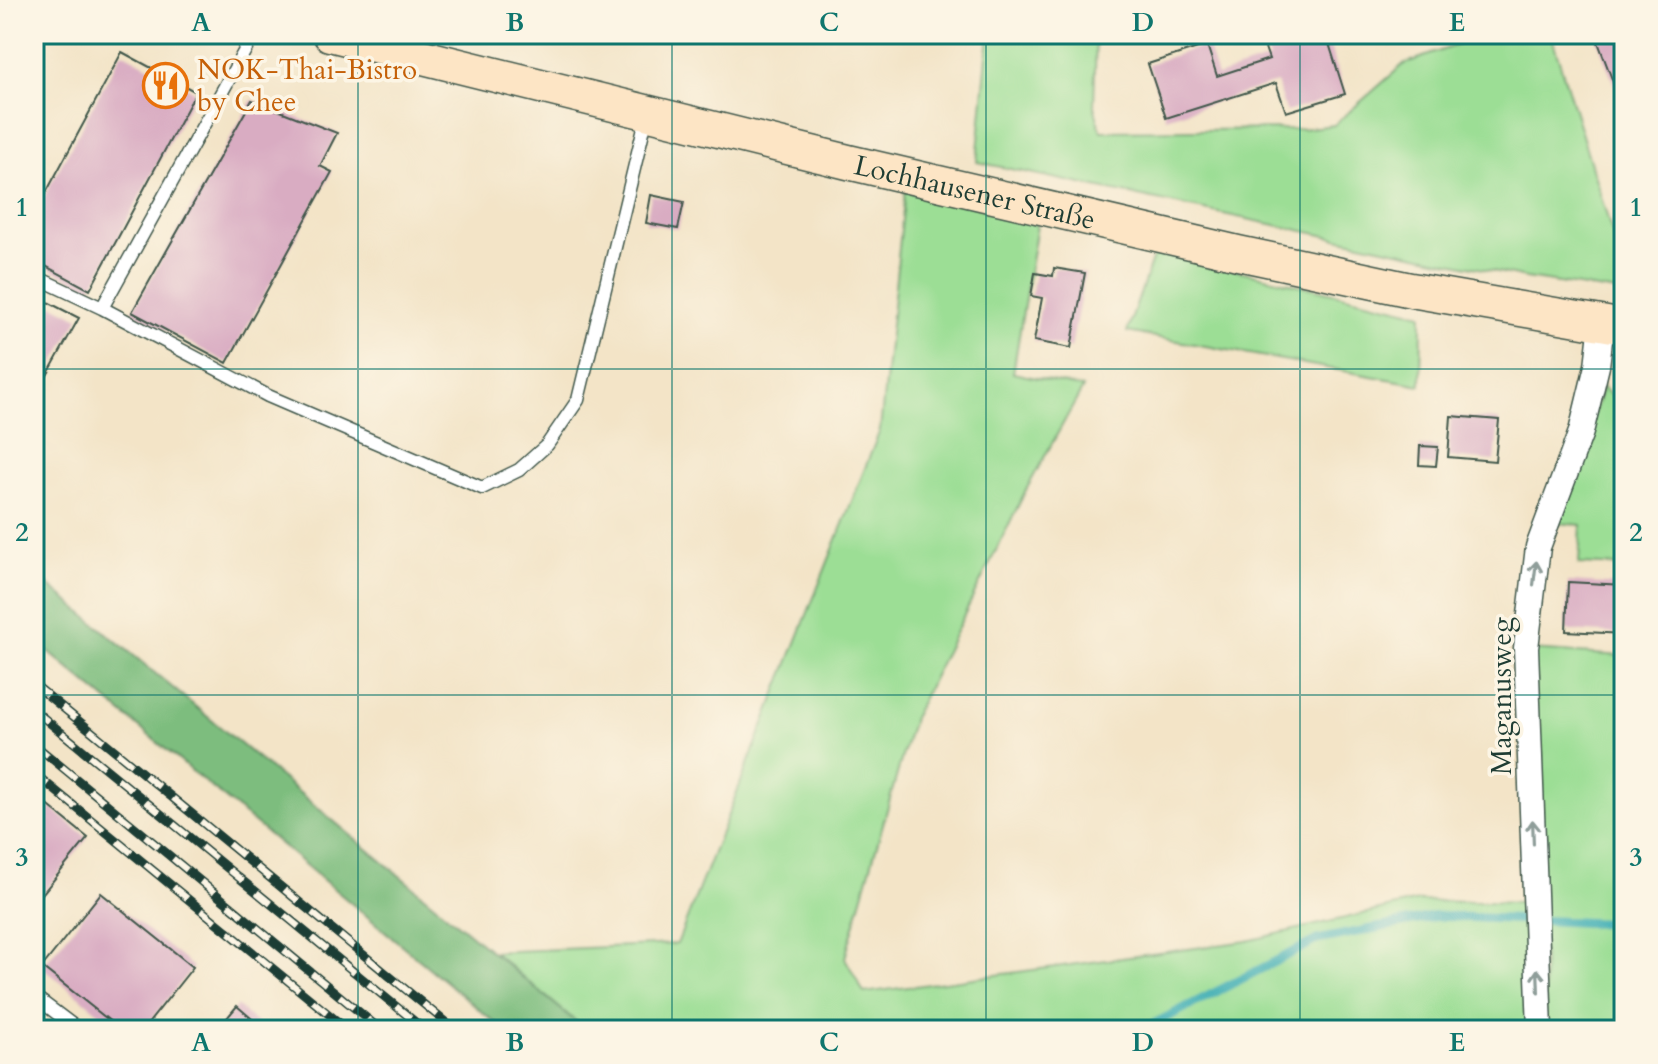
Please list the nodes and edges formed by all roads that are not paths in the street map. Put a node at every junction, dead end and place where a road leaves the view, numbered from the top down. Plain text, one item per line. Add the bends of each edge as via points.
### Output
1 (254, 34) edge
2 (330, 34) edge
3 (648, 113) junction
4 (34, 276) edge
5 (102, 308) junction
6 (1613, 325) edge
7 (34, 996) edge
8 (79, 1030) edge
9 (1540, 1030) edge

1 - 5 lane
2 - 3 main road, Lochhausener Straße
3 - 5 lane via 578,400 547,445 519,470 482,488 268,396
3 - 6 main road, Lochhausener Straße via 1253,256
4 - 5 lane
9 -> 6 street, Maganusweg via 1527,634 1538,547
7 - 8 lane

